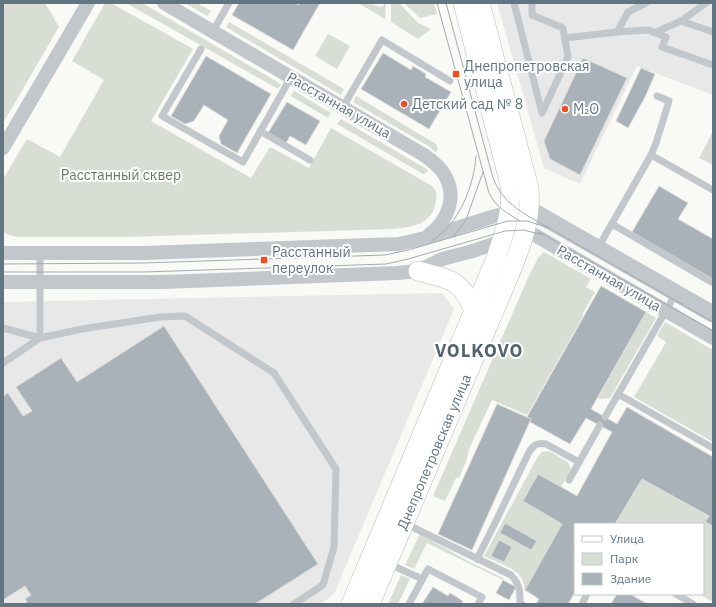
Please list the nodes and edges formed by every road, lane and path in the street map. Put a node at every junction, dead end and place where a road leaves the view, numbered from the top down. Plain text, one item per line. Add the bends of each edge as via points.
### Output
1 (88, 3) edge
2 (164, 3) edge
3 (230, 3) edge
4 (463, 3) edge
5 (480, 3) edge
6 (514, 3) edge
7 (532, 3) edge
8 (646, 3) edge
9 (706, 3) edge
10 (680, 21) junction
11 (213, 31) junction
12 (617, 32) junction
13 (656, 32) junction
14 (713, 32) edge
15 (565, 38) junction
16 (201, 49) dead end
17 (713, 65) edge
18 (291, 77) junction
19 (450, 80) dead end
20 (657, 96) dead end
21 (343, 107) junction
22 (260, 131) junction
23 (3, 148) edge
24 (651, 155) junction
25 (310, 160) dead end
26 (713, 190) edge
27 (529, 210) junction
28 (510, 213) junction
29 (612, 224) junction
30 (526, 230) junction
31 (425, 238) junction
32 (501, 241) junction
33 (598, 249) junction
34 (3, 253) edge
35 (40, 253) junction
36 (418, 271) junction
37 (3, 282) edge
38 (40, 283) junction
39 (713, 283) edge
40 (676, 293) junction
41 (474, 310) junction
42 (666, 310) junction
43 (713, 314) edge
44 (3, 328) edge
45 (40, 338) junction
46 (713, 338) edge
47 (3, 363) edge
48 (618, 394) junction
49 (605, 417) dead end
50 (600, 426) dead end
51 (713, 448) edge
52 (579, 462) junction
53 (569, 480) dead end
54 (404, 522) junction
55 (477, 559) junction
56 (387, 563) junction
57 (422, 579) junction
58 (586, 595) edge
59 (678, 595) edge
60 (294, 604) edge
61 (351, 604) edge
62 (370, 604) edge
63 (409, 604) edge
64 (478, 604) edge
65 (522, 604) edge
66 (582, 604) edge
67 (693, 604) edge

1 - 23 street
2 - 11 street, Расстанная улица
3 - 11 lane
4 - 28 main road, Днепропетровская улица via 510,185
5 - 27 main road, Днепропетровская улица via 527,183
6 - 15 lane via 542,113 568,57
7 - 15 lane via 532,15 564,28
8 - 12 lane via 628,12
9 - 10 lane
10 - 13 lane
10 - 14 lane
11 - 18 street, Расстанная улица
12 - 13 lane
12 - 15 lane
13 - 17 lane via 666,37 662,47
16 - 22 lane via 162,116 242,162
18 - 21 street, Расстанная улица
18 - 22 lane
19 - 21 lane via 382,40
20 - 24 lane via 670,101
21 - 31 street, Расстанная улица via 424,155 444,173 450,189 448,211 442,224
22 - 25 lane
24 - 26 lane
24 - 29 lane
27 - 28 street
27 - 30 main road, Днепропетровская улица
27 - 33 street, Расстанная улица
28 - 30 street, Расстанная улица
28 - 31 street
28 - 32 main road, Днепропетровская улица
29 - 33 lane
29 - 39 lane
30 - 32 street
30 - 42 street, Расстанная улица
30 - 54 main road, Днепропетровская улица
31 - 35 street via 399,244 144,253
32 - 36 street via 442,259
32 - 41 main road, Днепропетровская улица
33 - 40 street, Расстанная улица
34 - 35 street
35 - 38 lane
36 - 38 street via 163,282
36 - 41 main road via 451,279 464,290
37 - 38 street
38 - 45 lane
40 - 42 lane
40 - 43 street, Расстанная улица
41 - 61 main road, Днепропетровская улица
42 - 46 street, Расстанная улица
42 - 48 lane
44 - 45 lane
45 - 47 lane
45 - 60 lane via 160,317 185,316 274,373 336,469 334,547 323,585
48 - 49 lane
48 - 51 lane
50 - 52 lane
52 - 53 lane
52 - 55 lane via 546,444 533,446
54 - 55 lane
54 - 56 main road, Днепропетровская улица
55 - 65 lane via 518,582
56 - 57 lane
56 - 62 main road, Днепропетровская улица
57 - 63 lane
57 - 64 lane via 428,569 482,597
58 - 66 lane
59 - 67 lane

